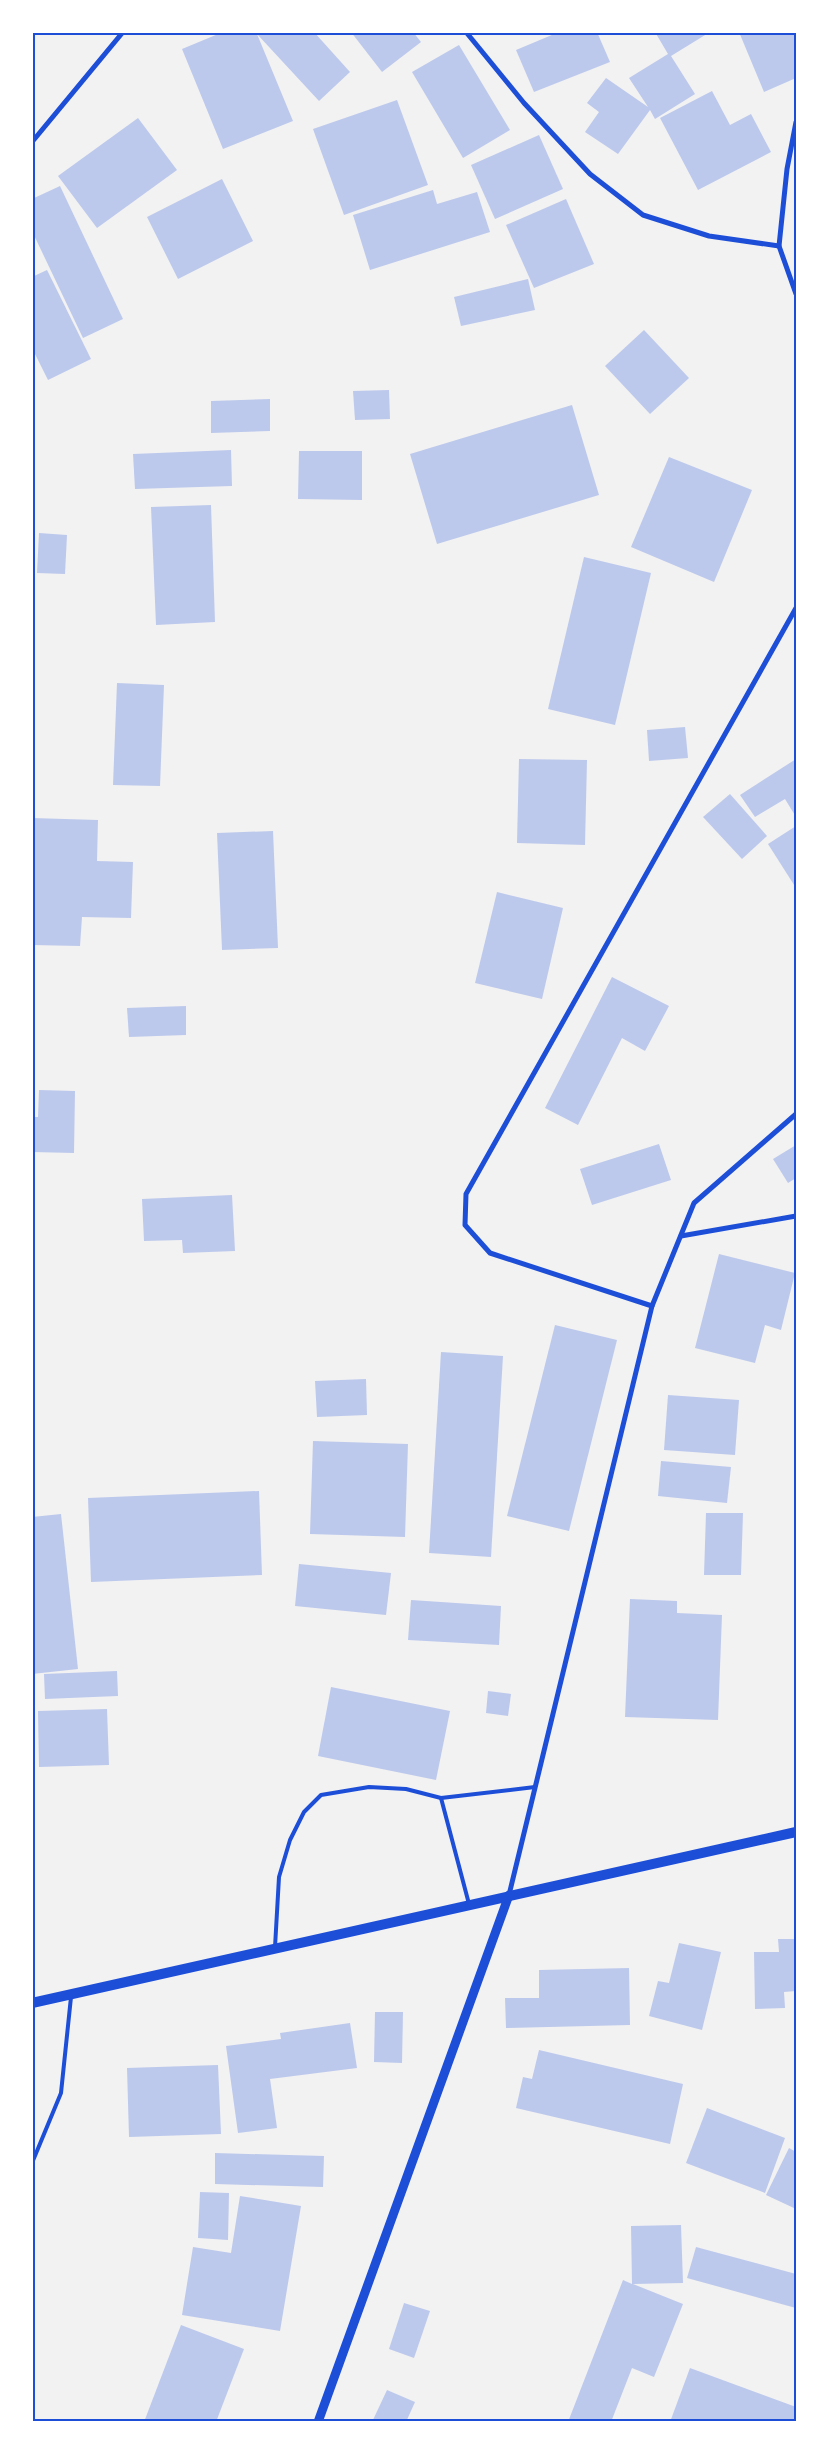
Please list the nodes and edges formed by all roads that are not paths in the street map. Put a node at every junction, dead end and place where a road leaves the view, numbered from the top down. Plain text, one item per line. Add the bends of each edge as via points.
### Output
1 (123, 32) edge
2 (466, 32) edge
3 (796, 122) edge
4 (32, 142) edge
5 (779, 246) junction
6 (796, 294) edge
7 (796, 608) edge
8 (796, 1114) edge
9 (796, 1216) edge
10 (681, 1236) junction
11 (652, 1306) junction
12 (535, 1787) junction
13 (441, 1798) junction
14 (796, 1832) edge
15 (509, 1895) junction
16 (469, 1904) junction
17 (275, 1947) junction
18 (71, 1993) junction
19 (32, 2003) edge
20 (32, 2163) edge
21 (318, 2422) edge

1 - 4 street
2 - 5 street via 524,103 590,174 643,215 709,236
3 - 5 street via 787,168
5 - 6 street
7 - 11 street via 466,1194 465,1225 490,1253
8 - 10 street via 694,1203
9 - 10 street
10 - 11 street
11 - 12 street
12 - 13 lane
12 - 15 street
13 - 16 lane
13 - 17 lane via 406,1789 369,1787 321,1795 304,1812 290,1840 279,1877
14 - 15 main road
15 - 16 main road
15 - 21 street
16 - 17 main road
17 - 18 main road
18 - 19 main road
18 - 20 lane via 61,2093

